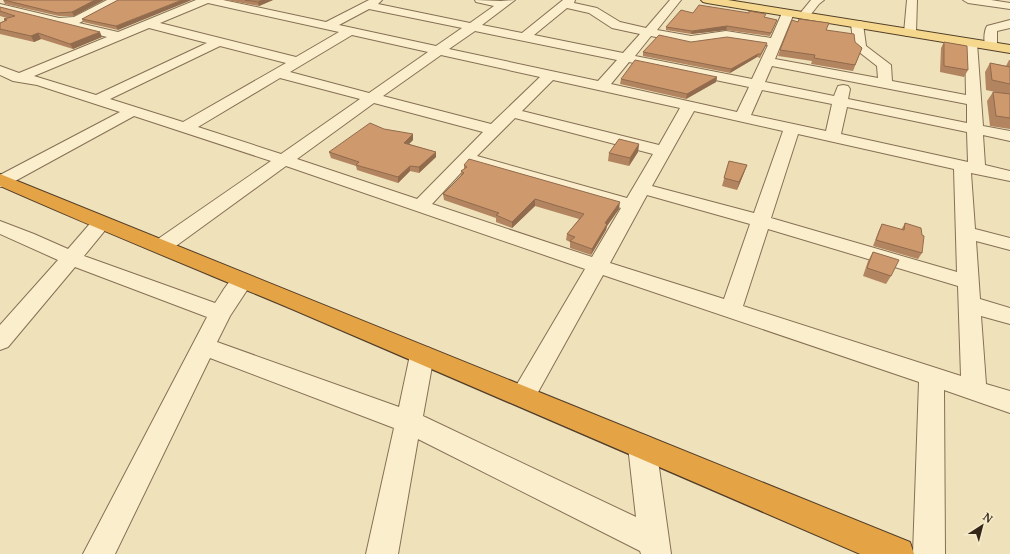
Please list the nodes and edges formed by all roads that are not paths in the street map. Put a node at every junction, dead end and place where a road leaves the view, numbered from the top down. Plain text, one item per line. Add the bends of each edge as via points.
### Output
1 (116, 0) edge
2 (207, 0) edge
3 (480, 0) edge
4 (676, 0) edge
5 (707, 0) edge
6 (819, 0) edge
7 (912, 0) edge
8 (968, 0) edge
9 (568, 2) edge
10 (273, 3) dead end
11 (372, 3) edge
12 (507, 3) edge
13 (747, 3) edge
14 (1010, 6) edge
15 (0, 7) edge
16 (256, 10) junction
17 (788, 13) junction
18 (804, 16) junction
19 (60, 20) junction
20 (148, 24) junction
21 (857, 24) junction
22 (1010, 24) edge
23 (328, 26) junction
24 (473, 26) junction
25 (350, 31) junction
26 (648, 32) junction
27 (910, 33) junction
28 (118, 36) junction
29 (526, 36) junction
30 (219, 42) junction
31 (775, 42) junction
32 (971, 43) junction
33 (992, 46) junction
34 (1010, 49) edge
35 (438, 51) junction
36 (627, 57) junction
37 (767, 61) junction
38 (298, 62) junction
39 (0, 70) edge
40 (278, 73) junction
41 (550, 75) junction
42 (846, 76) junction
43 (19, 78) junction
44 (756, 84) junction
45 (885, 84) junction
46 (0, 85) edge
47 (601, 87) junction
48 (978, 96) junction
49 (371, 99) junction
50 (97, 100) junction
51 (840, 102) junction
52 (689, 106) junction
53 (131, 112) junction
54 (512, 113) junction
55 (742, 118) junction
56 (185, 128) junction
57 (792, 128) junction
58 (975, 129) junction
59 (494, 130) junction
60 (1010, 136) edge
61 (833, 137) junction
62 (663, 151) junction
63 (466, 158) junction
64 (284, 160) junction
65 (969, 168) junction
66 (1010, 176) edge
67 (1, 180) edge
68 (636, 197) junction
69 (420, 206) junction
70 (761, 221) junction
71 (101, 223) junction
72 (0, 227) edge
73 (966, 232) junction
74 (1010, 244) edge
75 (162, 246) junction
76 (70, 258) junction
77 (597, 266) junction
78 (242, 281) junction
79 (968, 282) junction
80 (969, 304) junction
81 (731, 310) junction
82 (220, 313) junction
83 (1010, 316) edge
84 (0, 341) edge
85 (204, 346) junction
86 (422, 354) junction
87 (932, 376) junction
88 (974, 390) junction
89 (523, 396) junction
90 (1010, 402) edge
91 (409, 422) junction
92 (642, 446) junction
93 (655, 548) edge
94 (99, 554) edge
95 (382, 554) edge
96 (898, 554) edge
97 (929, 554) edge

1 - 19 street via 76,20
2 - 16 street
2 - 20 street
3 - 12 street
4 - 26 street
5 - 13 main road
6 - 18 street via 814,2
7 - 27 street
8 - 14 street
9 - 26 street via 593,10 616,24
9 - 29 street
10 - 16 street
11 - 23 street
11 - 24 street
12 - 24 street
13 - 17 main road
15 - 19 street
16 - 23 street
17 - 18 main road
17 - 31 street
18 - 21 main road
19 - 28 street
20 - 28 street
20 - 30 street
21 - 27 main road
21 - 45 street via 860,48 883,62
22 - 33 street via 991,29
23 - 25 street
24 - 29 street
24 - 35 street
25 - 35 street
25 - 38 street
26 - 31 street via 691,40 726,35
26 - 36 street
27 - 32 main road
28 - 43 street
29 - 36 street
30 - 38 street
30 - 50 street
31 - 37 street
32 - 33 main road
32 - 48 street
33 - 34 main road
35 - 41 street
35 - 49 street
36 - 44 street
36 - 47 street
37 - 42 street
37 - 44 street
38 - 40 street
39 - 43 street
40 - 49 street
40 - 56 street
41 - 47 street
41 - 54 street
42 - 45 street
42 - 51 street
43 - 46 street
43 - 50 street via 39,81
44 - 51 street
44 - 55 street
45 - 48 street
47 - 52 street
48 - 58 street
49 - 59 street
49 - 64 street
50 - 53 street
51 - 58 street
51 - 61 street
52 - 55 street
52 - 62 street
53 - 56 street
53 - 67 street
54 - 59 street
54 - 62 street
55 - 57 street
56 - 64 street
57 - 61 street
57 - 70 street
58 - 60 street
58 - 65 street
59 - 63 street
61 - 65 street
62 - 68 street
63 - 68 street
63 - 69 street
64 - 69 street
64 - 75 street
65 - 66 street
65 - 73 street
67 - 71 highway
68 - 70 street
68 - 77 street
69 - 77 street
70 - 79 street
70 - 81 street
71 - 75 highway
71 - 76 street
72 - 76 street
73 - 74 street
73 - 79 street
75 - 78 highway
76 - 82 street
76 - 84 street
77 - 81 street
77 - 89 street
78 - 82 street
78 - 86 highway
79 - 80 street
80 - 83 street
80 - 88 street
81 - 87 street
82 - 85 street
85 - 91 street
85 - 94 street
86 - 89 highway
86 - 91 street
87 - 88 street
87 - 97 street
88 - 90 street
89 - 92 highway
91 - 93 street
91 - 95 street
92 - 93 street
92 - 96 highway

